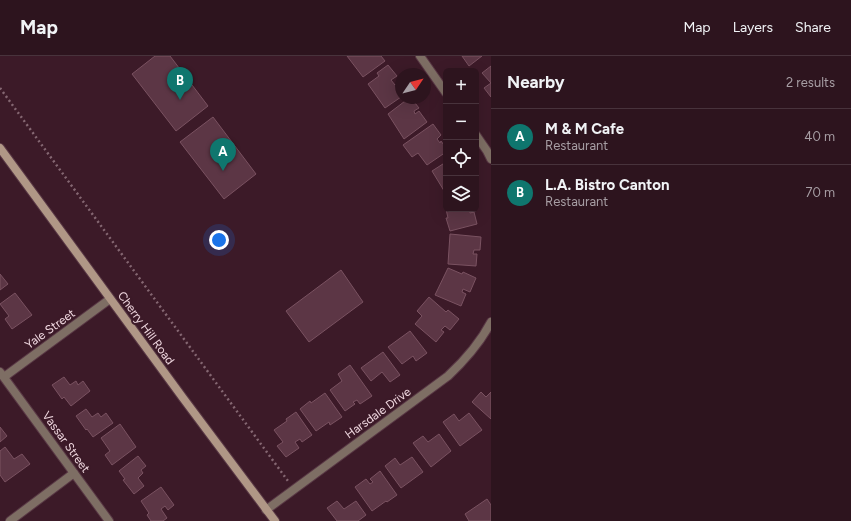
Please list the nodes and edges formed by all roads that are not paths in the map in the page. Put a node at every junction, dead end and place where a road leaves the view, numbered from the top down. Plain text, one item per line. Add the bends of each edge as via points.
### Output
1 (420, 56) edge
2 (443, 89) edge
3 (479, 140) edge
4 (0, 148) edge
5 (491, 159) edge
6 (110, 299) junction
7 (491, 322) edge
8 (2, 375) edge
9 (74, 473) junction
10 (266, 510) junction
11 (10, 521) edge
12 (109, 521) edge
13 (275, 521) edge

1 - 2 street
3 - 5 street
4 - 6 main road, Cherry Hill Road
6 - 8 street, Yale Street
6 - 10 main road, Cherry Hill Road
7 - 10 street, Harsdale Drive via 473,351 448,376
8 - 9 street, Vassar Street
9 - 11 street
9 - 12 street, Vassar Street
10 - 13 main road, Cherry Hill Road

